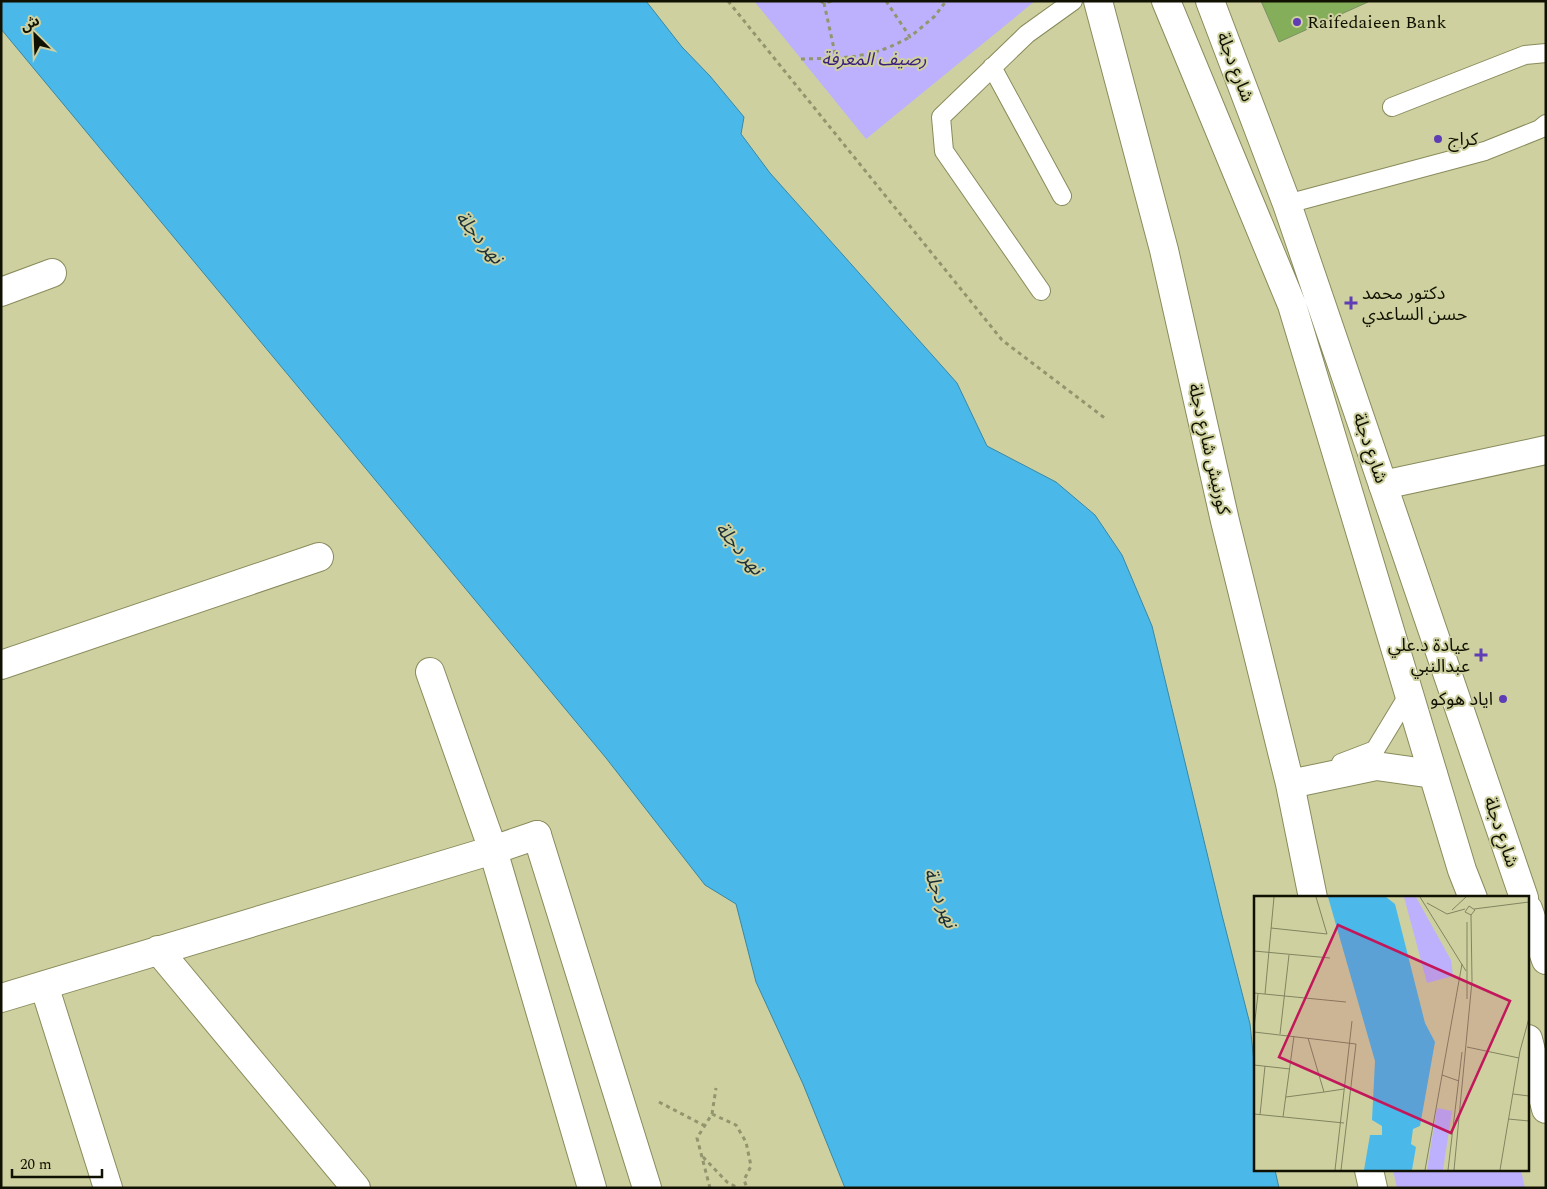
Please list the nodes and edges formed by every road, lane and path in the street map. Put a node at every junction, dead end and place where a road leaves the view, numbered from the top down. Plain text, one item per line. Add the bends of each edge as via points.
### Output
1 (728, 1) edge
2 (833, 1) edge
3 (886, 1) edge
4 (946, 1) edge
5 (1073, 1) edge
6 (1098, 1) edge
7 (1166, 1) edge
8 (1210, 1) edge
9 (822, 2) edge
10 (910, 37) junction
11 (1546, 53) edge
12 (836, 58) junction
13 (801, 59) dead end
14 (992, 67) junction
15 (1392, 107) dead end
16 (1546, 124) edge
17 (1062, 196) dead end
18 (1287, 204) junction
19 (52, 273) dead end
20 (1041, 291) dead end
21 (1, 292) edge
22 (1106, 419) dead end
23 (1546, 450) edge
24 (1383, 485) junction
25 (320, 557) dead end
26 (1, 666) edge
27 (430, 672) dead end
28 (1409, 694) junction
29 (1433, 774) junction
30 (1290, 784) junction
31 (494, 850) junction
32 (1313, 896) edge
33 (1472, 896) edge
34 (1523, 896) edge
35 (1530, 915) edge
36 (158, 950) junction
37 (1546, 960) edge
38 (44, 985) junction
39 (1, 998) edge
40 (1530, 1047) edge
41 (716, 1088) dead end
42 (659, 1102) dead end
43 (1546, 1110) edge
44 (712, 1114) junction
45 (705, 1126) junction
46 (703, 1156) junction
47 (1369, 1172) edge
48 (108, 1188) edge
49 (356, 1188) edge
50 (592, 1188) edge
51 (647, 1188) edge
52 (710, 1188) edge
53 (738, 1188) edge
54 (747, 1188) edge
55 (1373, 1188) edge

1 - 22 path via 1002,340
2 - 9 path
3 - 10 path
4 - 10 path via 935,16
5 - 14 lane via 1027,34
6 - 30 street, كورنيش شارع دجلة via 1164,250 1225,521
7 - 28 street, شارع دجلة via 1292,305
8 - 18 street, شارع دجلة
9 - 12 path
10 - 12 path via 887,50 863,57
11 - 15 lane via 1525,55
12 - 13 path
14 - 17 lane
14 - 20 lane via 941,117 944,151
16 - 18 lane via 1485,151
18 - 24 street, شارع دجلة
19 - 21 street
23 - 24 street
24 - 34 street, شارع دجلة
25 - 26 street
27 - 31 street
28 - 29 street, شارع دجلة
28 - 30 lane via 1375,750
29 - 30 street via 1376,766
29 - 33 street, شارع دجلة
30 - 32 street, كورنيش شارع دجلة
31 - 36 street
31 - 50 street
31 - 51 street via 537,835
35 - 37 street
36 - 38 street
36 - 49 street
38 - 39 street
38 - 48 street
40 - 43 street
41 - 44 path
42 - 45 path
44 - 45 path
44 - 54 path via 736,1125 746,1142 751,1166 744,1180
45 - 46 path via 697,1138
46 - 52 path
46 - 53 path via 727,1182
47 - 55 street

